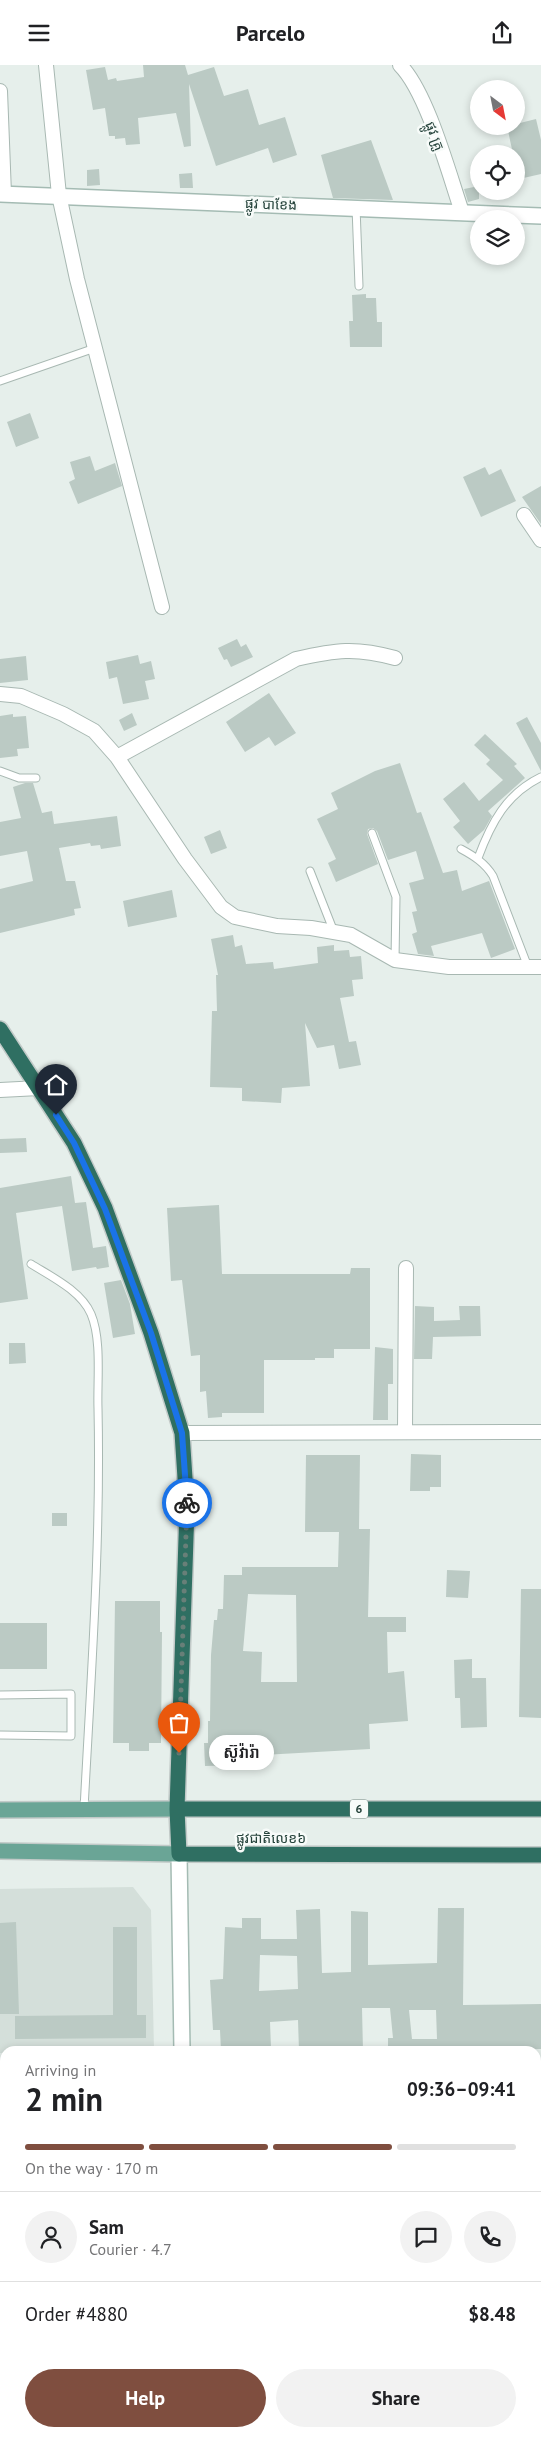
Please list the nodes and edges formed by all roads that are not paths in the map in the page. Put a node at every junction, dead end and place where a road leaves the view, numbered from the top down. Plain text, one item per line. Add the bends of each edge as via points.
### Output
1 (46, 65) edge
2 (400, 65) edge
3 (0, 91) edge
4 (2, 194) edge
5 (59, 195) junction
6 (356, 207) junction
7 (462, 212) junction
8 (541, 215) edge
9 (359, 286) dead end
10 (95, 348) junction
11 (0, 381) edge
12 (524, 515) dead end
13 (541, 540) edge
14 (162, 607) dead end
15 (395, 658) dead end
16 (0, 694) edge
17 (117, 757) junction
18 (0, 771) edge
19 (541, 777) edge
20 (36, 778) dead end
21 (372, 833) dead end
22 (461, 849) dead end
23 (478, 858) junction
24 (310, 871) dead end
25 (334, 932) junction
26 (395, 960) junction
27 (534, 967) edge
28 (0, 1029) edge
29 (39, 1088) junction
30 (0, 1090) edge
31 (31, 1264) dead end
32 (406, 1269) dead end
33 (405, 1431) junction
34 (541, 1432) edge
35 (182, 1433) junction
36 (0, 1695) edge
37 (0, 1735) edge
38 (84, 1809) junction
39 (177, 1809) junction
40 (541, 1809) edge
41 (0, 1810) edge
42 (0, 1851) edge
43 (179, 1854) junction
44 (541, 1855) edge
45 (182, 2046) edge

1 - 5 street
2 - 7 street, ផ្លូវ គ្រូ via 414,83
3 - 4 street
4 - 5 street, ផ្លូវ បាខែង
5 - 6 street, ផ្លូវ បាខែង
5 - 10 street via 76,279
6 - 7 street, ផ្លូវ បាខែង
6 - 9 lane
7 - 8 street, ផ្លូវ បាខែង
10 - 11 lane
10 - 14 street
12 - 13 street
15 - 17 street via 357,650 296,659
16 - 17 street via 22,696 63,714 94,731
17 - 25 street via 221,907 248,921
18 - 20 lane via 19,778
19 - 23 lane via 522,787 505,804
21 - 26 lane via 396,897
22 - 23 lane
23 - 27 lane via 493,876
24 - 25 lane
25 - 26 street via 351,935
26 - 27 street via 449,967
28 - 29 highway
29 - 30 street
29 - 35 highway via 74,1143 105,1209 151,1333
31 - 38 lane via 82,1300 96,1331 99,1438 94,1625
32 - 33 street
33 - 34 street
33 - 35 street
35 - 39 highway via 187,1508
36 - 37 lane via 71,1694 71,1736
38 - 39 main road, ផ្លូវជាតិលេខ៦ / 6
38 - 41 main road, ផ្លូវជាតិលេខ៦ / 6
39 - 40 highway, ផ្លូវជាតិលេខ៦ / 6
39 - 43 highway
42 - 43 main road, ផ្លូវជាតិលេខ៦
43 - 44 highway, ផ្លូវជាតិលេខ៦
43 - 45 street

